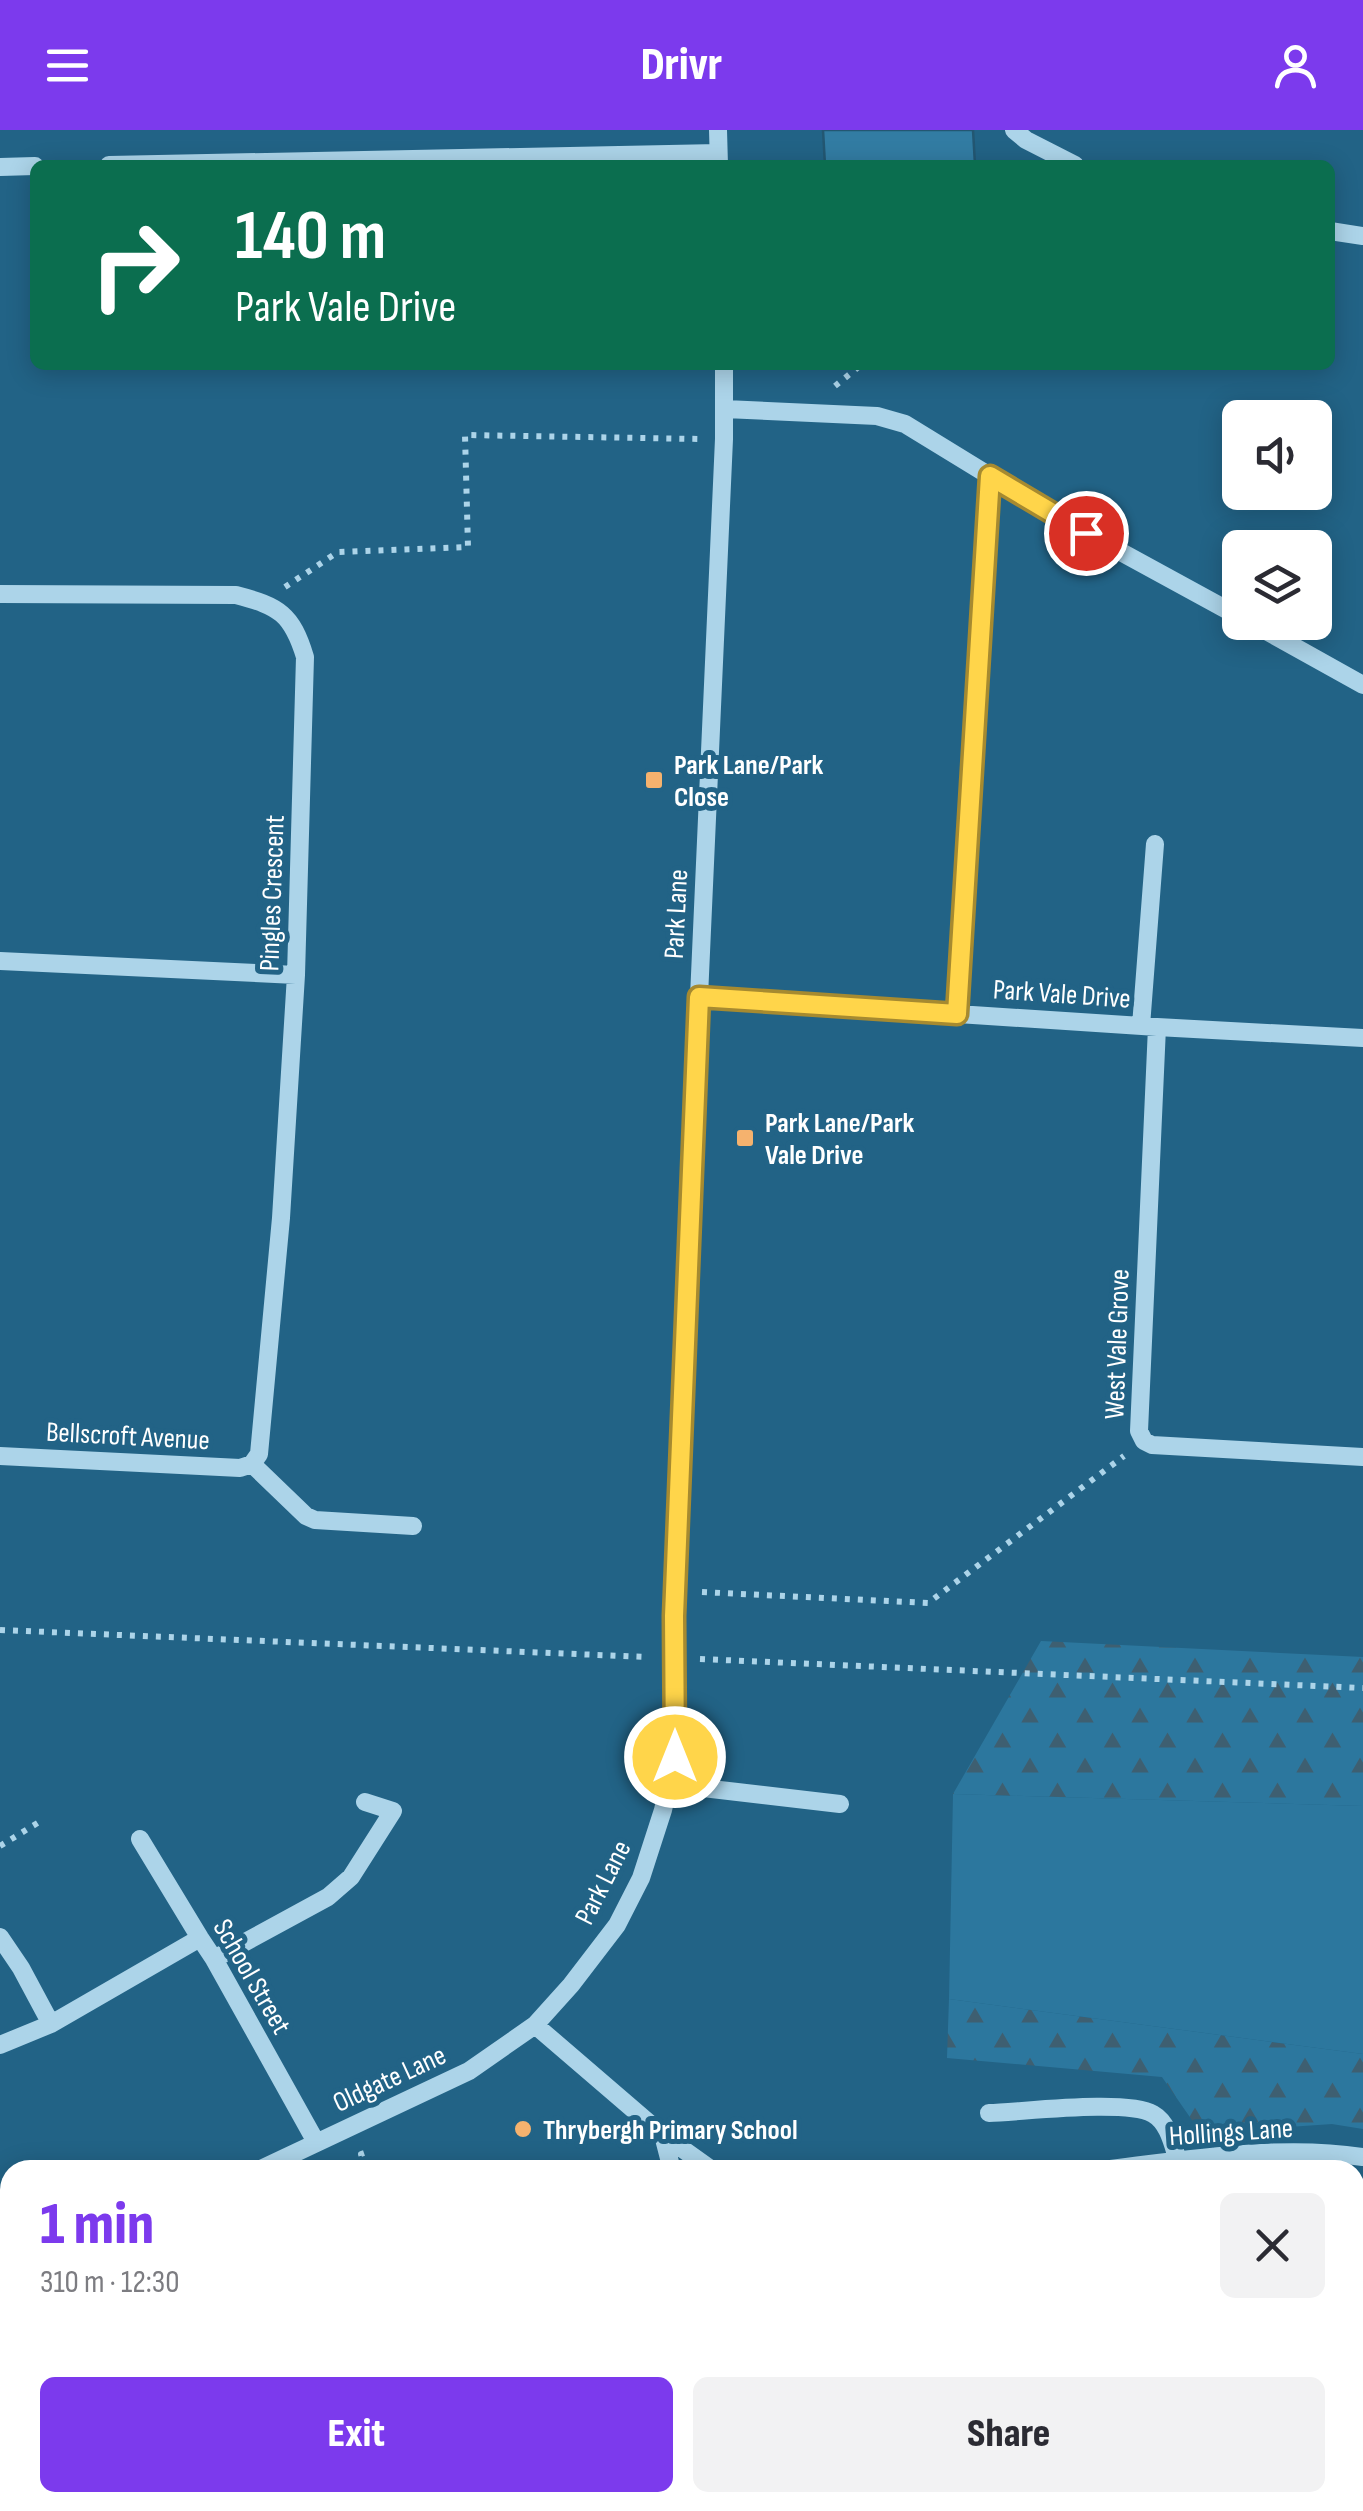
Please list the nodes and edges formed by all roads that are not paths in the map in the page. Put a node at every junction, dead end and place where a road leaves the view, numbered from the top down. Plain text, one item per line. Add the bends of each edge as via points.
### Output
1 (718, 130) edge
2 (1014, 130) edge
3 (718, 159) edge
4 (616, 160) edge
5 (1065, 160) edge
6 (30, 166) edge
7 (0, 167) edge
8 (1335, 232) edge
9 (1363, 236) edge
10 (724, 370) edge
11 (725, 409) junction
12 (990, 476) junction
13 (0, 594) edge
14 (1222, 607) edge
15 (1283, 640) edge
16 (1363, 684) edge
17 (1155, 844) dead end
18 (0, 961) edge
19 (296, 976) junction
20 (699, 997) junction
21 (957, 1014) junction
22 (1149, 1027) junction
23 (1363, 1038) edge
24 (0, 1456) edge
25 (1363, 1458) edge
26 (252, 1464) junction
27 (412, 1526) dead end
28 (669, 1784) junction
29 (365, 1802) dead end
30 (840, 1804) dead end
31 (140, 1839) dead end
32 (0, 1937) edge
33 (200, 1938) junction
34 (214, 1958) junction
35 (50, 2024) junction
36 (536, 2025) junction
37 (0, 2045) edge
38 (989, 2114) dead end
39 (662, 2135) junction
40 (316, 2142) junction
41 (1363, 2157) edge
42 (279, 2160) edge
43 (669, 2160) edge
44 (698, 2160) edge
45 (1178, 2160) edge
46 (1190, 2160) edge

1 - 3 street
2 - 5 street
3 - 4 street
6 - 7 street
8 - 9 street
10 - 11 street, Park Lane
11 - 12 street via 877,416 906,424
11 - 20 street, Park Lane
12 - 14 street
12 - 21 street
13 - 19 street, Pingles Crescent via 236,596 263,602 297,632 304,658
15 - 16 street
17 - 22 street, West Vale Grove
18 - 19 street
19 - 26 street, Pingles Crescent via 281,1218 259,1454
20 - 21 street, Park Vale Drive
20 - 28 street, Park Lane, bridge
21 - 22 street, Park Vale Drive
22 - 23 street, Park Vale Drive
22 - 25 street, West Vale Grove via 1139,1431 1152,1445
24 - 26 street, Bellscroft Avenue
26 - 27 street via 315,1520
28 - 30 street
28 - 36 street, Park Lane via 642,1878 617,1925
29 - 34 street via 393,1811 351,1877 328,1898
31 - 33 street, School Street
32 - 35 street
33 - 34 street, School Street
33 - 35 street
34 - 40 street, School Street
35 - 37 street
36 - 39 street
36 - 40 street, Oldgate Lane via 469,2071
38 - 45 street via 1123,2106 1153,2114
39 - 43 street
39 - 44 street
40 - 42 street, Oldgate Lane
41 - 46 street, Hollings Lane

